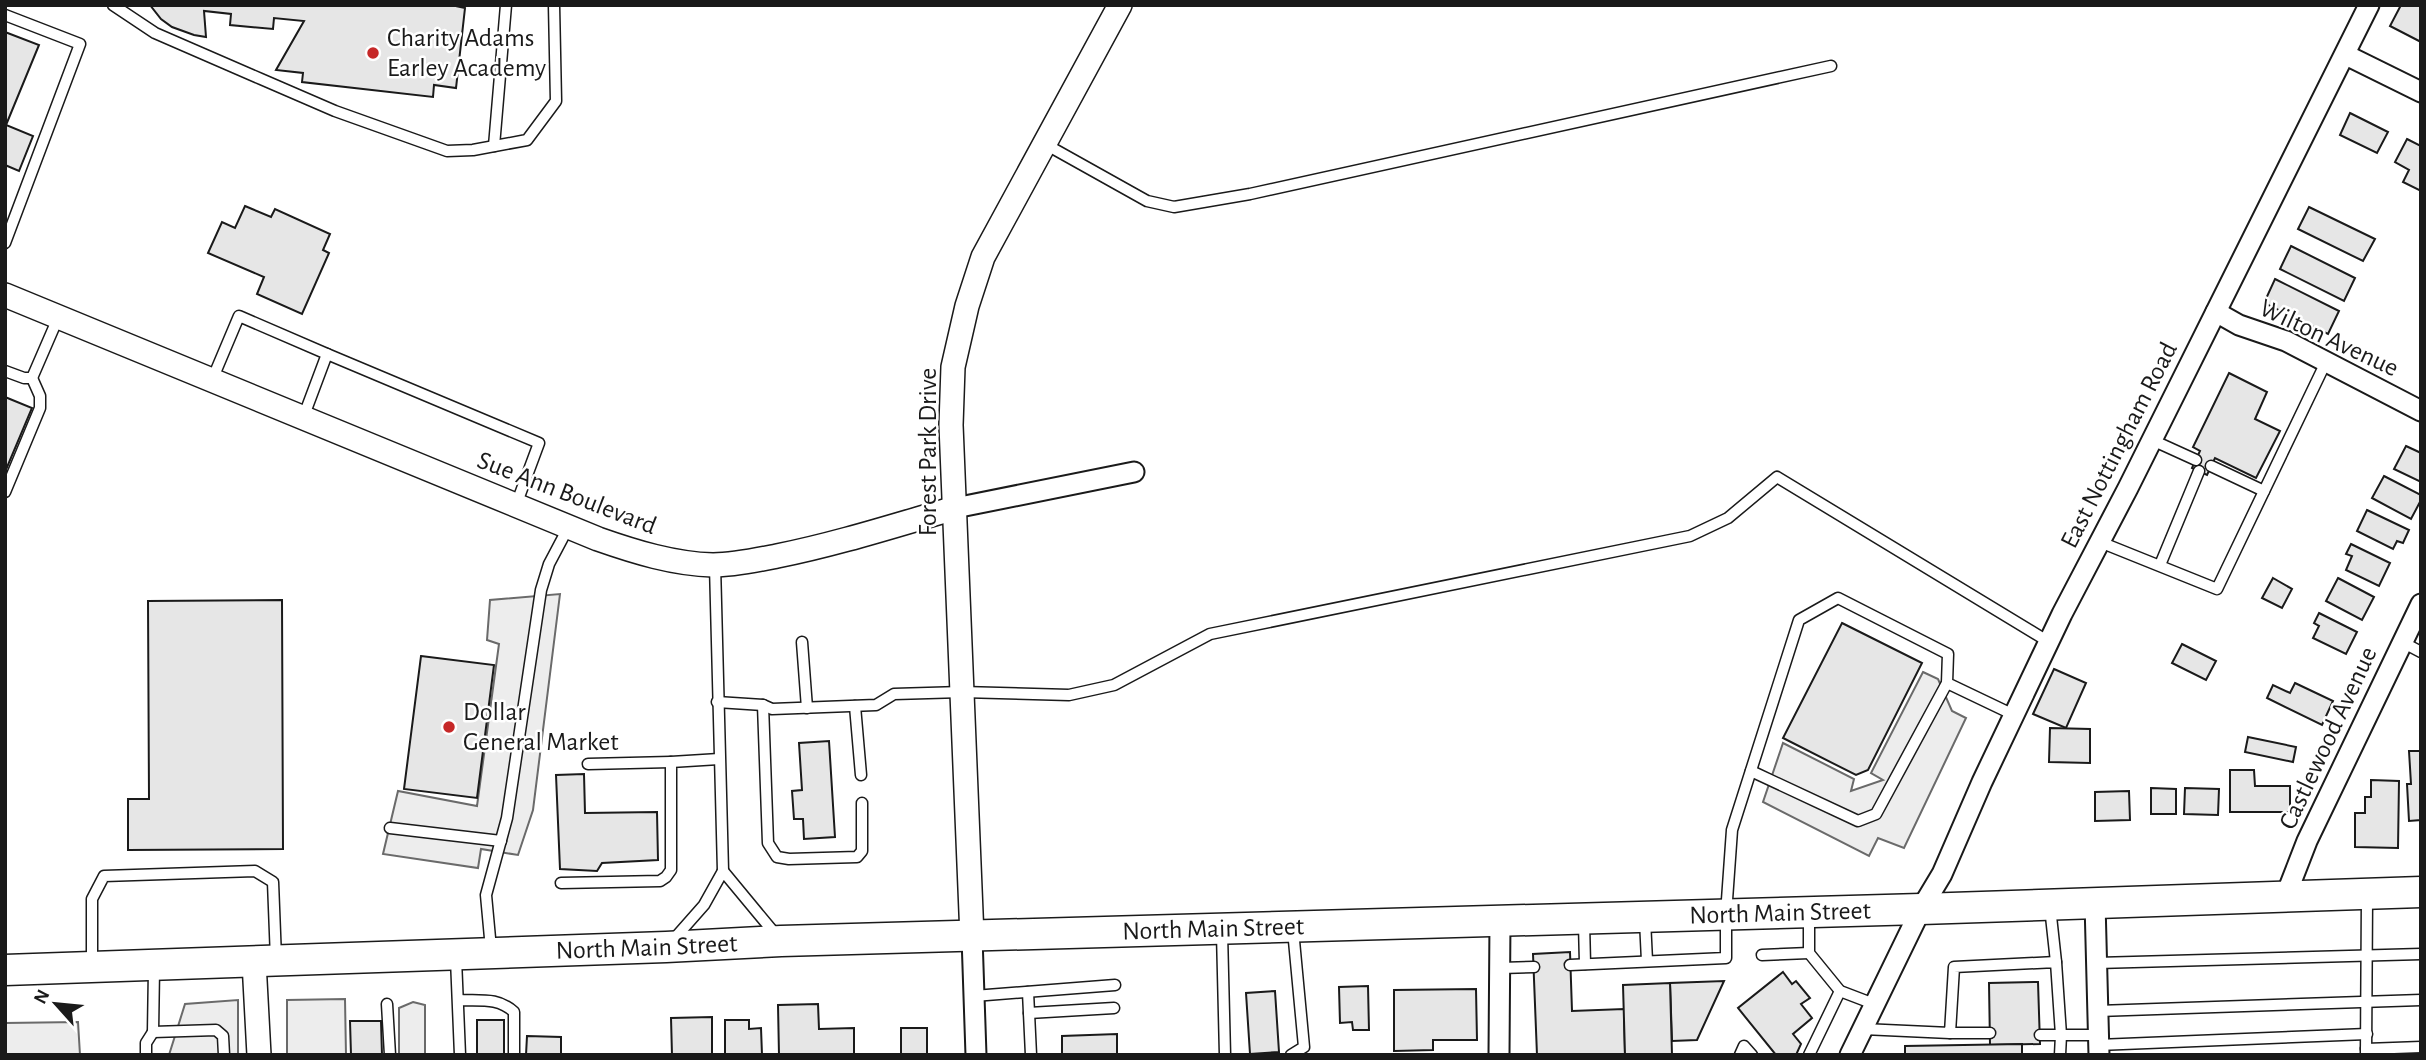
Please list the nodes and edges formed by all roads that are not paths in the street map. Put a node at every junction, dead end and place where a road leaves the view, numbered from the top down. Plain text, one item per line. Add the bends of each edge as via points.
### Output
1 (113, 5) edge
2 (506, 5) edge
3 (554, 5) edge
4 (1120, 5) edge
5 (2369, 5) edge
6 (5, 15) edge
7 (2346, 55) junction
8 (1831, 66) dead end
9 (2421, 92) edge
10 (1045, 144) junction
11 (494, 146) junction
12 (8, 229) edge
13 (5, 243) edge
14 (5, 295) edge
15 (2216, 312) junction
16 (58, 317) junction
17 (327, 354) junction
18 (2326, 362) junction
19 (5, 371) edge
20 (32, 378) junction
21 (212, 380) junction
22 (2421, 411) edge
23 (303, 418) junction
24 (2152, 440) junction
25 (2196, 460) dead end
26 (2211, 466) dead end
27 (2199, 471) dead end
28 (1134, 472) dead end
29 (2264, 491) junction
30 (5, 492) edge
31 (515, 505) junction
32 (954, 508) junction
33 (568, 527) junction
34 (2099, 542) junction
35 (715, 565) junction
36 (2160, 565) junction
37 (2421, 604) edge
38 (802, 642) dead end
39 (2049, 642) junction
40 (2402, 642) junction
41 (2421, 652) edge
42 (1947, 683) junction
43 (962, 692) junction
44 (717, 702) junction
45 (763, 705) junction
46 (855, 706) junction
47 (807, 708) junction
48 (2014, 715) junction
49 (719, 759) junction
50 (671, 762) junction
51 (588, 764) dead end
52 (1751, 771) junction
53 (861, 775) dead end
54 (862, 803) dead end
55 (390, 828) dead end
56 (501, 841) junction
57 (723, 871) junction
58 (561, 883) dead end
59 (2421, 892) edge
60 (2367, 893) junction
61 (2286, 895) junction
62 (2095, 903) junction
63 (2050, 905) junction
64 (1921, 909) junction
65 (1809, 912) junction
66 (1726, 914) junction
67 (1645, 916) junction
68 (1584, 918) junction
69 (1500, 921) junction
70 (1293, 927) junction
71 (1222, 929) junction
72 (972, 937) junction
73 (781, 940) junction
74 (666, 947) junction
75 (1809, 953) junction
76 (491, 954) junction
77 (2421, 954) edge
78 (456, 955) junction
79 (1762, 955) dead end
80 (2367, 956) junction
81 (1647, 961) junction
82 (265, 962) junction
83 (2056, 962) junction
84 (2096, 963) junction
85 (1585, 964) junction
86 (155, 965) junction
87 (1570, 965) dead end
88 (92, 967) junction
89 (1534, 967) dead end
90 (1501, 968) junction
91 (5, 970) edge
92 (1115, 985) dead end
93 (1840, 991) junction
94 (1028, 992) junction
95 (974, 996) junction
96 (459, 1000) junction
97 (2421, 1000) edge
98 (2367, 1002) junction
99 (387, 1004) dead end
100 (1874, 1004) junction
101 (1114, 1008) dead end
102 (2098, 1011) junction
103 (1029, 1013) junction
104 (1863, 1028) junction
105 (153, 1032) junction
106 (1950, 1033) junction
107 (1990, 1033) dead end
108 (2367, 1034) junction
109 (2040, 1035) dead end
110 (2061, 1035) junction
111 (2098, 1045) edge
112 (2421, 1048) edge
113 (2367, 1052) edge
114 (146, 1055) edge
115 (224, 1055) edge
116 (259, 1055) edge
117 (390, 1055) edge
118 (460, 1055) edge
119 (514, 1055) edge
120 (976, 1055) edge
121 (1031, 1055) edge
122 (1225, 1055) edge
123 (1291, 1055) edge
124 (1499, 1055) edge
125 (1740, 1055) edge
126 (1752, 1055) edge
127 (1809, 1055) edge
128 (1850, 1055) edge
129 (2060, 1055) edge

1 - 11 lane via 155,33 335,111 447,151
2 - 11 lane
3 - 11 lane via 556,101 527,141
4 - 10 street, Forest Park Drive
5 - 7 street, East Nottingham Road
6 - 12 lane via 79,44
7 - 9 street
7 - 15 street, East Nottingham Road
8 - 10 lane via 1174,207 1147,201
10 - 32 street, Forest Park Drive via 983,257 967,306 953,367
12 - 13 lane
14 - 16 street, Sue Ann Boulevard
15 - 18 street, Wilton Avenue
15 - 24 street, East Nottingham Road
16 - 20 lane
16 - 21 street, Sue Ann Boulevard
17 - 21 lane via 239,316
17 - 23 lane
17 - 31 lane via 540,443
18 - 22 street, Wilton Avenue
18 - 29 lane
19 - 20 lane
20 - 30 lane via 40,408
21 - 23 street, Sue Ann Boulevard
23 - 31 street, Sue Ann Boulevard
24 - 25 lane
24 - 34 street, East Nottingham Road
26 - 29 lane
27 - 36 lane
28 - 32 street, Sue Ann Boulevard
29 - 36 lane via 2217,589
31 - 33 street, Sue Ann Boulevard
32 - 35 street, Sue Ann Boulevard via 819,547
32 - 43 street, Forest Park Drive
33 - 35 street, Sue Ann Boulevard via 640,554
33 - 56 lane via 541,590
34 - 36 lane
34 - 39 street, East Nottingham Road
35 - 44 lane
37 - 40 street, Castlewood Avenue
38 - 47 lane
39 - 43 lane via 1777,477 1728,519 1690,537 1210,634 1114,685 1069,695
39 - 48 street, East Nottingham Road
40 - 41 lane
40 - 61 street, Castlewood Avenue
42 - 48 lane
42 - 52 lane via 1876,814 1858,821
42 - 52 lane via 1948,654 1838,598 1799,621
43 - 46 lane via 894,694 876,705
43 - 72 street, Forest Park Drive
44 - 45 lane
44 - 49 lane
45 - 47 lane
45 - 54 lane via 768,843 777,857 858,857 862,851
46 - 47 lane
46 - 53 lane
48 - 64 street, East Nottingham Road via 1942,874
49 - 50 lane
49 - 57 lane
50 - 51 lane
50 - 58 lane via 671,870 666,877 660,881
52 - 66 lane via 1732,830
55 - 56 lane
56 - 76 lane via 486,895
57 - 73 lane
57 - 74 lane via 704,905
59 - 60 main road, North Main Street
60 - 61 main road, North Main Street
60 - 80 lane
61 - 62 main road, North Main Street
62 - 63 main road, North Main Street
62 - 84 street
63 - 64 main road, North Main Street
63 - 83 lane
64 - 65 main road, North Main Street
64 - 100 street, East Nottingham Road
65 - 66 main road, North Main Street
65 - 75 lane
66 - 67 main road, North Main Street
66 - 81 lane via 1726,958
67 - 68 main road, North Main Street
67 - 81 lane
68 - 69 main road, North Main Street
68 - 85 lane
69 - 70 main road, North Main Street
69 - 90 street
70 - 71 main road, North Main Street
70 - 123 lane via 1304,1047
71 - 72 main road, North Main Street
71 - 122 lane
72 - 73 main road, North Main Street
72 - 95 street
73 - 74 main road, North Main Street
74 - 76 main road, North Main Street
75 - 79 lane
75 - 93 lane
76 - 78 main road, North Main Street
77 - 80 lane
78 - 82 main road, North Main Street
78 - 96 lane
80 - 84 lane
80 - 98 lane
81 - 85 lane
82 - 86 main road, North Main Street
82 - 88 lane via 273,882 256,871 104,876 92,899
82 - 116 street
83 - 106 lane via 1954,967
83 - 110 lane
84 - 102 street
85 - 87 lane
86 - 88 main road, North Main Street
86 - 105 lane
88 - 91 main road, North Main Street
89 - 90 lane
90 - 124 street
92 - 94 lane
93 - 100 lane
93 - 127 lane
94 - 95 lane
94 - 103 lane
95 - 120 street
96 - 118 lane
96 - 119 lane via 495,1001 514,1012
97 - 98 lane
98 - 102 lane
98 - 108 lane
99 - 117 lane
100 - 104 street, East Nottingham Road
101 - 103 lane
102 - 111 street
103 - 121 lane
104 - 106 lane
104 - 128 street, East Nottingham Road
105 - 114 lane
105 - 115 lane via 216,1030 223,1036
106 - 107 lane
108 - 111 lane
108 - 113 lane
109 - 110 lane
110 - 111 lane
110 - 129 lane
112 - 113 lane
125 - 126 lane via 1744,1046

